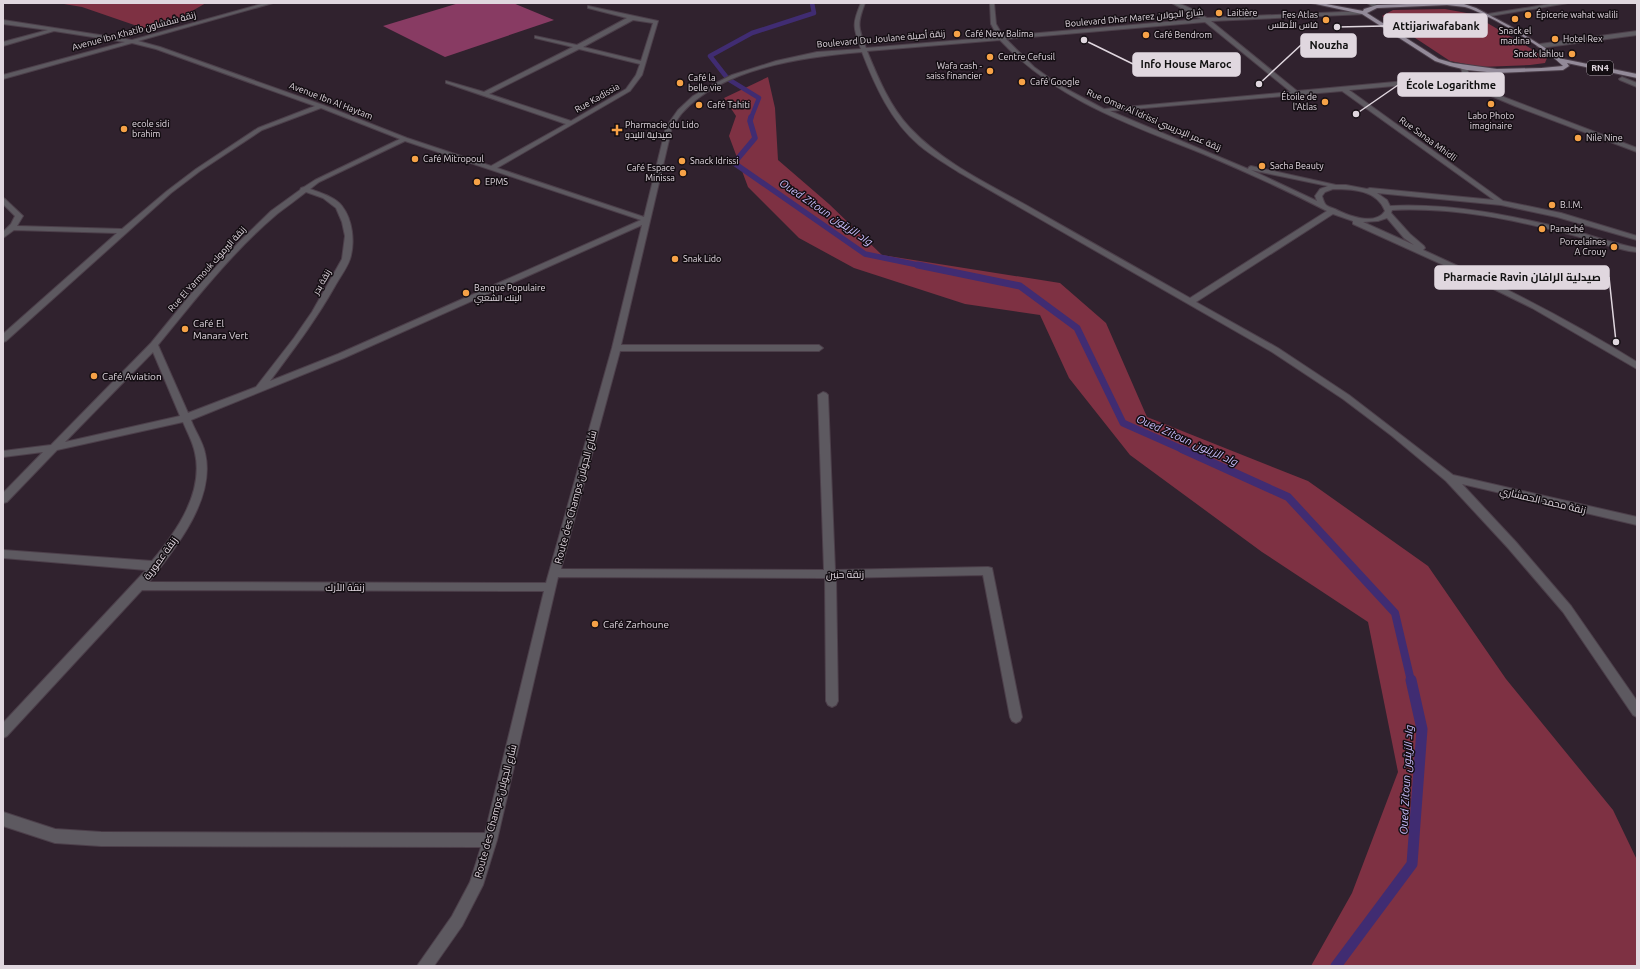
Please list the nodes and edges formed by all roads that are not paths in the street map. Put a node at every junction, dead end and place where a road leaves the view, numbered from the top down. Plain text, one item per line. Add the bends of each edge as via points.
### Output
1 (271, 3) edge
2 (863, 3) edge
3 (992, 3) edge
4 (1174, 3) edge
5 (1313, 3) edge
6 (1334, 3) edge
7 (1369, 3) edge
8 (1566, 3) edge
9 (1465, 5) edge
10 (1377, 7) junction
11 (590, 8) dead end
12 (1365, 11) junction
13 (1485, 15) junction
14 (632, 18) junction
15 (1206, 20) junction
16 (3, 22) edge
17 (54, 30) junction
18 (1637, 32) edge
19 (537, 37) dead end
20 (1002, 38) junction
21 (131, 41) junction
22 (3, 44) edge
23 (1540, 46) junction
24 (576, 48) junction
25 (864, 49) junction
26 (1563, 61) junction
27 (643, 63) junction
28 (763, 65) joint
29 (1464, 68) junction
30 (1563, 68) junction
31 (1637, 76) edge
32 (3, 77) edge
33 (1462, 78) junction
34 (1622, 79) joint
35 (448, 82) dead end
36 (1637, 84) edge
37 (1344, 89) junction
38 (484, 94) junction
39 (1296, 94) junction
40 (321, 106) junction
41 (1104, 110) junction
42 (571, 123) junction
43 (405, 139) junction
44 (1637, 150) edge
45 (1230, 163) junction
46 (492, 168) junction
47 (1344, 186) junction
48 (1354, 188) junction
49 (303, 189) junction
50 (4, 203) edge
51 (1502, 203) junction
52 (1323, 206) junction
53 (1388, 211) junction
54 (1331, 212) junction
55 (1343, 216) junction
56 (647, 220) junction
57 (13, 228) junction
58 (124, 231) junction
59 (3, 236) edge
60 (1637, 238) edge
61 (1637, 250) edge
62 (1445, 263) junction
63 (1191, 301) junction
64 (3, 340) edge
65 (154, 345) junction
66 (616, 348) junction
67 (819, 348) dead end
68 (1637, 366) edge
69 (258, 390) junction
70 (823, 395) dead end
71 (186, 418) junction
72 (51, 448) junction
73 (3, 454) edge
74 (1450, 478) junction
75 (3, 499) edge
76 (1637, 521) edge
77 (3, 554) edge
78 (155, 566) junction
79 (554, 573) junction
80 (830, 574) junction
81 (139, 586) junction
82 (551, 587) junction
83 (832, 700) dead end
84 (1637, 712) edge
85 (1016, 717) dead end
86 (3, 732) edge
87 (3, 819) edge
88 (490, 840) junction
89 (425, 966) edge

1 - 21 street, Avenue Ibn Khatib زنقة شفشاون
2 - 25 street via 856,20
3 - 20 street, Rue Omar Al Idrissi زنقة عمر الإدريسي via 994,25
4 - 15 street
5 - 12 main road, RN4
6 - 12 main road, RN4
7 - 10 street
8 - 13 street
9 - 10 main road, RN4
9 - 13 main road, RN4
10 - 12 main road, RN4
11 - 14 street, Rue Kadissia
12 - 15 street, Boulevard Dhar Marez شارع الجولان
12 - 29 main road, RN4 via 1437,60
13 - 23 main road, RN4
14 - 24 street
14 - 27 street, Rue Kadissia via 656,22
15 - 20 street, Boulevard Dhar Marez شارع الجولان
15 - 39 street
16 - 17 street, Avenue Ibn Al Haytam
17 - 21 street, Avenue Ibn Al Haytam
17 - 22 street
18 - 23 street
19 - 24 street
20 - 25 street, Boulevard Du Joulane زنقة أصيلة
20 - 41 street, Rue Omar Al Idrissi زنقة عمر الإدريسي via 1026,62 1057,86
21 - 32 street, Avenue Ibn Khatib زنقة شفشاون
21 - 40 street, Avenue Ibn Al Haytam via 158,48
23 - 26 main road, RN4
24 - 27 street
24 - 38 street
25 - 28 street, Boulevard Du Joulane زنقة أصيلة via 817,54
25 - 63 street via 876,80 891,107 922,144 980,182
26 - 30 main road via 1566,66
26 - 31 main road, RN4
27 - 42 street, Rue Kadissia via 639,75 628,90
28 - 56 street, Route des Champs شارع الجولان via 706,91 674,117 669,127
29 - 30 main road, RN4 via 1497,71
29 - 33 street via 1466,75
30 - 34 main road, RN4
33 - 37 street
33 - 44 street via 1517,105
34 - 36 street
35 - 38 street
37 - 39 street
37 - 51 street, Rue Sanaa Mhidli
38 - 42 street
39 - 41 street
40 - 43 street, Avenue Ibn Al Haytam
40 - 58 street via 260,129 187,179
41 - 45 street, Rue Omar Al Idrissi زنقة عمر الإدريسي
42 - 46 street, Rue Kadissia
43 - 46 street, Avenue Ibn Al Haytam
43 - 49 street, Rue El Yarmouk زنقة اليرموك
45 - 47 street via 1307,181
45 - 52 street, Rue Omar Al Idrissi زنقة عمر الإدريسي
46 - 56 street, Avenue Ibn Al Haytam
47 - 48 street
47 - 52 street via 1320,192 1319,201
48 - 51 street
48 - 53 street via 1383,199
49 - 65 street, Rue El Yarmouk زنقة اليرموك via 274,212 242,244 194,296
49 - 69 street, زنقة بدر via 325,197 339,207 349,236 346,259 301,335
50 - 57 street via 19,216
51 - 60 street via 1558,215
52 - 54 street, Rue Omar Al Idrissi زنقة عمر الإدريسي
53 - 55 street via 1383,218 1365,220
53 - 61 street via 1434,206 1468,211 1545,226
53 - 62 street via 1407,236
54 - 55 street, Rue Omar Al Idrissi زنقة عمر الإدريسي
54 - 63 street
55 - 62 street
56 - 66 street, Route des Champs شارع الجولان
56 - 69 street via 446,311
57 - 58 street
57 - 59 street
58 - 64 street
62 - 68 street via 1509,292
63 - 74 street via 1275,350 1346,397
65 - 71 street, زنقة عمورية
65 - 72 street, Rue El Yarmouk زنقة اليرموك
66 - 67 street
66 - 79 street, Route des Champs شارع الجولان
69 - 71 street
70 - 80 street
71 - 72 street
71 - 78 street, زنقة عمورية via 201,455 202,478 195,501 182,528
72 - 73 street
72 - 75 street, Rue El Yarmouk زنقة اليرموك
74 - 76 street, زنقة محمد الحمشاري
74 - 84 street via 1567,609
77 - 78 street
78 - 81 street, زنقة عمورية
79 - 80 street, زنقة حنين
79 - 82 street, Route des Champs شارع الجولان
80 - 83 street
80 - 85 street, زنقة حنين via 988,571
81 - 82 street, زنقة الأرك
81 - 86 street, زنقة عمورية
82 - 88 street, Route des Champs شارع الجولان
87 - 88 street via 55,836 101,839
88 - 89 street, Route des Champs شارع الجولان via 476,886 457,921

